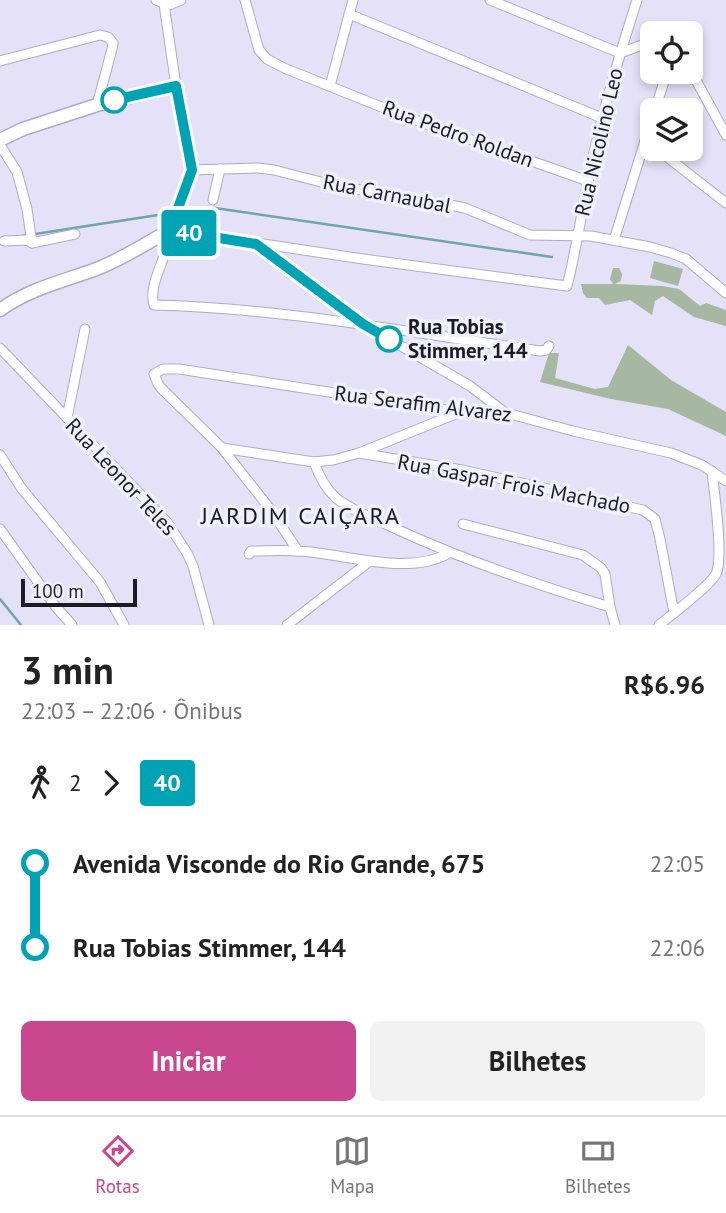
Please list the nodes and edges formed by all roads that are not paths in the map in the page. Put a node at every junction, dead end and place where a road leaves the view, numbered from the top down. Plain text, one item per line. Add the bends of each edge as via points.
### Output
1 (181, 0) edge
2 (245, 0) edge
3 (353, 0) edge
4 (490, 0) edge
5 (637, 0) edge
6 (160, 2) edge
7 (349, 14) junction
8 (640, 45) edge
9 (620, 52) junction
10 (0, 61) edge
11 (698, 84) edge
12 (176, 86) junction
13 (330, 86) junction
14 (97, 105) junction
15 (602, 118) junction
16 (726, 135) edge
17 (0, 143) edge
18 (643, 161) edge
19 (672, 161) edge
20 (220, 169) junction
21 (192, 170) junction
22 (588, 181) junction
23 (213, 200) dead end
24 (726, 204) edge
25 (170, 230) junction
26 (75, 234) dead end
27 (578, 236) junction
28 (614, 240) junction
29 (4, 241) dead end
30 (32, 243) junction
31 (256, 244) junction
32 (726, 293) edge
33 (0, 310) edge
34 (363, 324) junction
35 (85, 329) dead end
36 (549, 345) dead end
37 (0, 348) edge
38 (459, 412) junction
39 (503, 412) junction
40 (67, 418) junction
41 (222, 448) junction
42 (359, 453) junction
43 (0, 455) edge
44 (314, 462) junction
45 (712, 471) junction
46 (726, 481) edge
47 (463, 524) dead end
48 (0, 529) edge
49 (298, 551) junction
50 (449, 553) junction
51 (249, 554) dead end
52 (370, 561) junction
53 (721, 575) edge
54 (610, 607) junction
55 (674, 613) junction
56 (72, 625) edge
57 (124, 625) edge
58 (209, 625) edge
59 (287, 625) edge
60 (615, 625) edge
61 (659, 625) edge

1 - 6 street via 169,5
2 - 13 street, Rua Pedro Roldan via 262,55
3 - 7 street
4 - 9 street
5 - 9 street, Rua Nicolino Leo
6 - 12 street
7 - 13 street
7 - 15 street
8 - 9 street
9 - 15 street, Rua Nicolino Leo
10 - 14 street via 100,35 108,37 113,43
11 - 16 street
12 - 14 street
12 - 21 street
13 - 22 street, Rua Pedro Roldan
14 - 17 street via 23,129
15 - 22 street, Rua Nicolino Leo
17 - 30 street via 17,172
18 - 28 street
19 - 24 street
20 - 21 street, Rua Carnaubal
20 - 23 street
20 - 27 street, Rua Carnaubal via 274,170 457,206 530,235
21 - 25 street
22 - 27 street, Rua Nicolino Leo
25 - 31 street
25 - 33 street via 116,261 34,290
25 - 34 street via 154,286 154,305
26 - 30 street
27 - 28 street, Rua Carnaubal
27 - 31 street, Rua Nicolino Leo via 567,286
28 - 32 street, Rua Carnaubal via 686,259
29 - 30 street
31 - 34 street
34 - 36 street via 540,351
34 - 39 street via 470,386
35 - 40 street
37 - 40 street, Rua Leonor Teles
38 - 39 street, Rua Serafim Alvarez
38 - 41 street, Rua Serafim Alvarez via 179,369 154,374 162,389
38 - 42 street
39 - 45 street, Rua Serafim Alvarez via 671,453
40 - 58 street, Rua Leonor Teles via 167,522 193,566
41 - 44 street
41 - 49 street
42 - 44 street
42 - 55 street, Rua Gaspar Frois Machado via 643,509 655,519
43 - 57 street via 22,489 100,582
44 - 50 street via 321,480 338,499
45 - 46 street, Rua Serafim Alvarez
45 - 53 street
47 - 54 street via 583,555 605,574
48 - 56 street
49 - 51 street
49 - 52 street
50 - 52 street via 424,563
50 - 54 street
52 - 59 street
53 - 55 street
54 - 60 street
55 - 61 street

